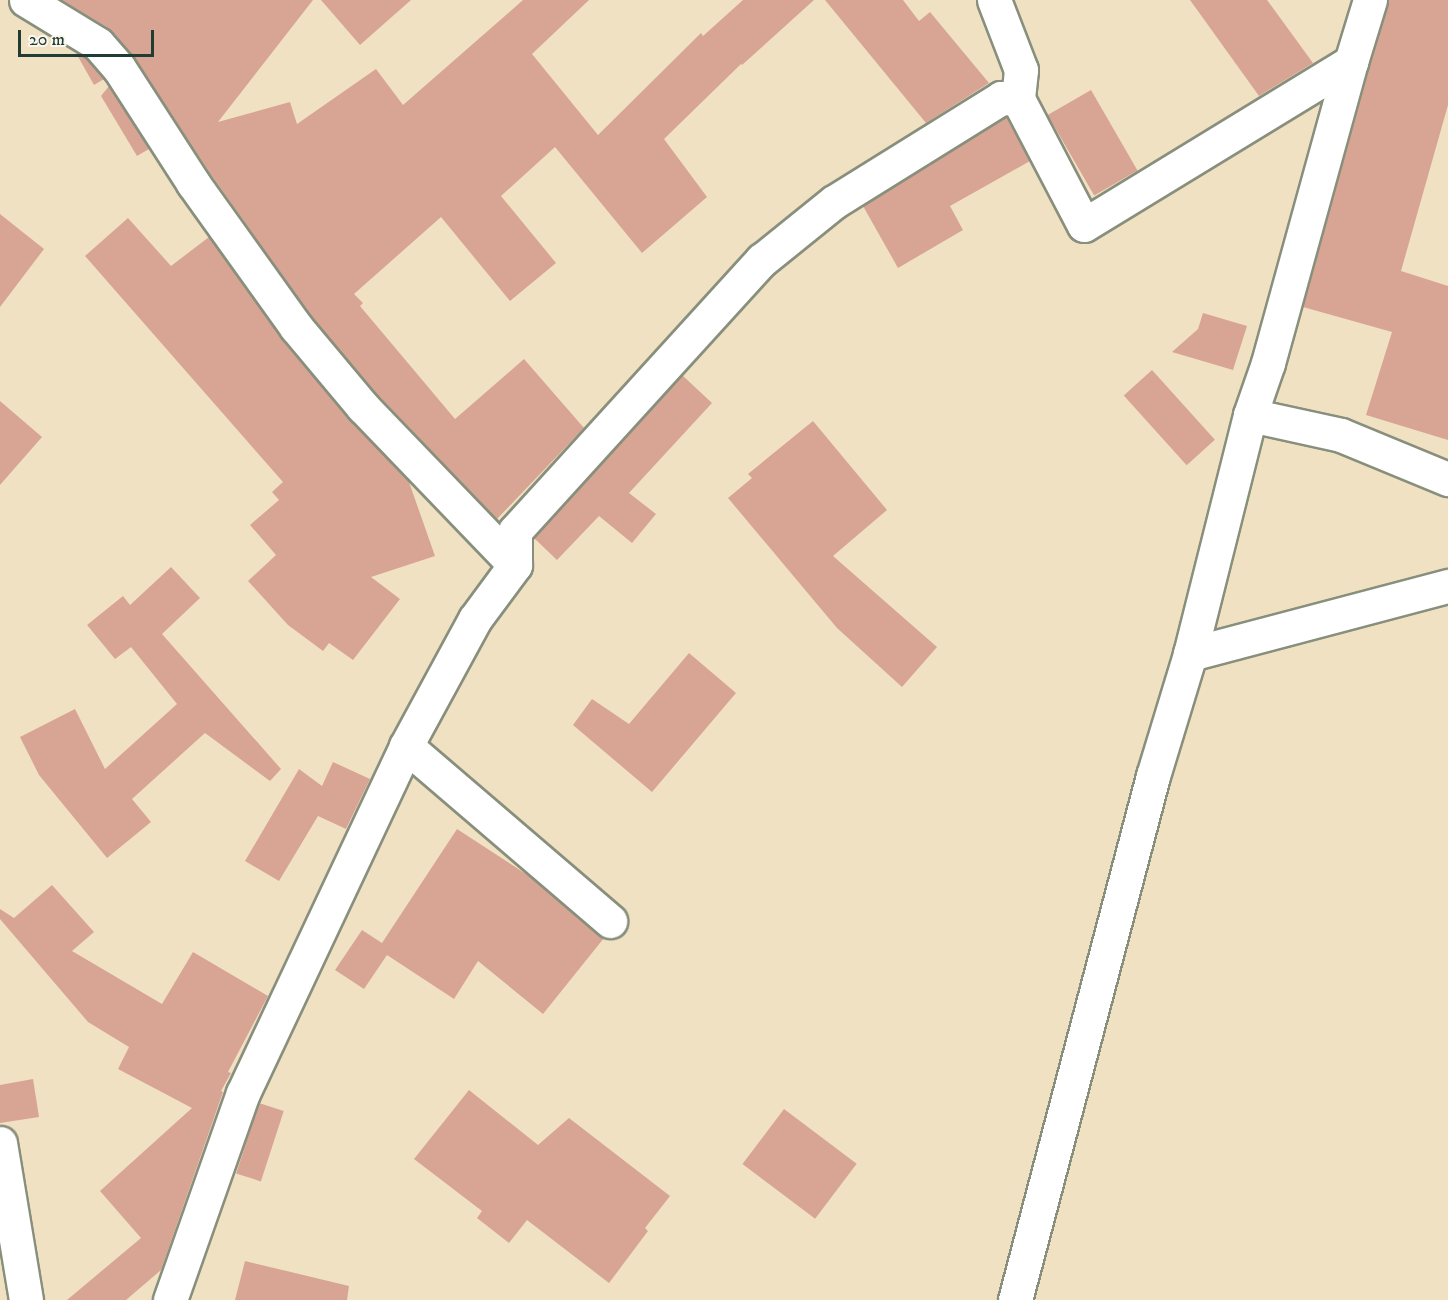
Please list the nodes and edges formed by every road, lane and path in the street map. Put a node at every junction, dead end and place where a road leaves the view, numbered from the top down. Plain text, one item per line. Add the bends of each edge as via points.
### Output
1 (26, 0) edge
2 (994, 0) edge
3 (1370, 0) edge
4 (1351, 62) junction
5 (1018, 99) junction
6 (1250, 415) junction
7 (1448, 479) edge
8 (515, 565) junction
9 (1448, 586) edge
10 (1190, 654) junction
11 (406, 746) junction
12 (610, 921) dead end
13 (0, 1143) edge
14 (26, 1300) edge
15 (170, 1300) edge
16 (1015, 1300) edge

1 - 8 street via 98,44 119,68 193,183 296,327 363,407
2 - 5 street via 1021,70
3 - 4 street
4 - 5 street via 1084,225
4 - 6 street via 1268,363
5 - 8 street via 1001,98 834,202 762,260 515,531
6 - 7 street via 1341,435
6 - 10 street
8 - 11 street via 475,619
9 - 10 street
10 - 16 street via 1153,776
11 - 12 street
11 - 15 street via 243,1093
13 - 14 street

